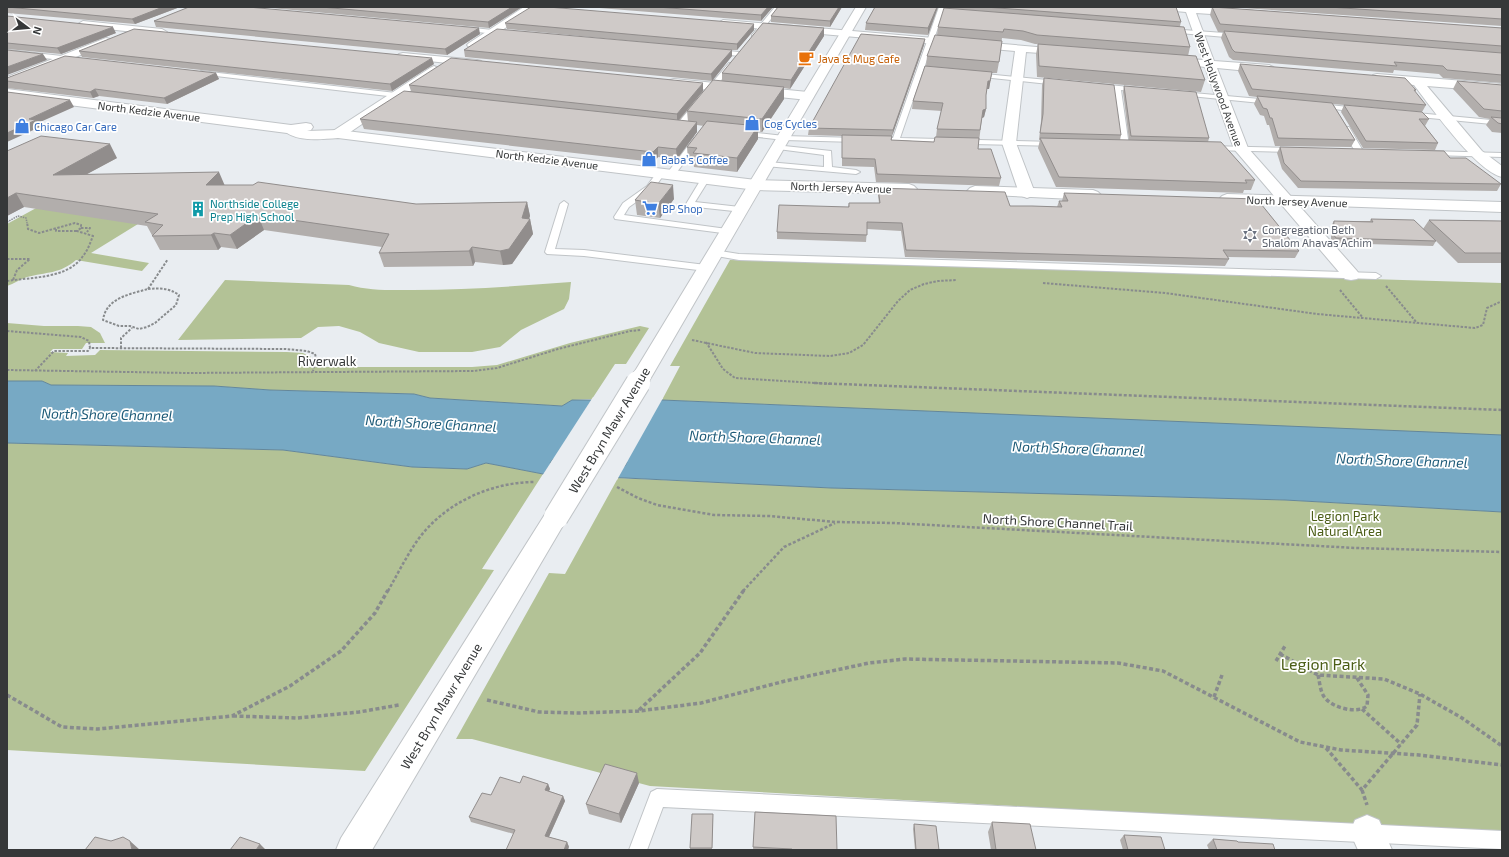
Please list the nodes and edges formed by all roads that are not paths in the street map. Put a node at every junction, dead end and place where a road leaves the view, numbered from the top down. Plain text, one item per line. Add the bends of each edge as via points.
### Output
1 (532, 7) edge
2 (778, 7) edge
3 (861, 7) edge
4 (1164, 7) edge
5 (543, 8) edge
6 (1190, 8) edge
7 (941, 10) edge
8 (947, 14) edge
9 (1255, 14) edge
10 (161, 20) edge
11 (715, 22) edge
12 (71, 23) edge
13 (762, 26) junction
14 (455, 28) edge
15 (136, 29) junction
16 (1161, 30) edge
17 (493, 32) junction
18 (175, 33) edge
19 (506, 33) edge
20 (845, 33) junction
21 (1198, 33) junction
22 (1241, 37) edge
23 (930, 40) junction
24 (748, 43) edge
25 (744, 48) edge
26 (1021, 48) junction
27 (708, 51) edge
28 (9, 53) edge
29 (1077, 53) edge
30 (739, 54) junction
31 (395, 55) edge
32 (64, 58) junction
33 (1156, 59) edge
34 (80, 60) edge
35 (449, 60) junction
36 (486, 64) edge
37 (1209, 64) junction
38 (1276, 69) edge
39 (190, 72) edge
40 (964, 74) edge
41 (1362, 76) edge
42 (1017, 79) junction
43 (7, 81) edge
44 (1417, 81) junction
45 (666, 82) edge
46 (1065, 83) edge
47 (1088, 85) edge
48 (713, 87) junction
49 (1117, 88) junction
50 (1502, 88) edge
51 (1147, 91) edge
52 (1176, 93) edge
53 (7, 94) edge
54 (397, 95) junction
55 (410, 96) edge
56 (808, 96) junction
57 (1222, 98) junction
58 (1281, 103) edge
59 (1311, 106) edge
60 (1370, 111) edge
61 (1337, 114) junction
62 (1400, 114) edge
63 (1447, 118) junction
64 (1502, 123) edge
65 (672, 126) edge
66 (735, 132) edge
67 (338, 134) junction
68 (700, 135) edge
69 (896, 140) junction
70 (781, 143) junction
71 (1009, 143) junction
72 (1063, 144) edge
73 (1125, 146) edge
74 (1200, 148) edge
75 (1240, 149) junction
76 (1304, 150) edge
77 (1359, 151) edge
78 (1421, 153) edge
79 (1477, 154) junction
80 (1502, 155) edge
81 (768, 164) junction
82 (828, 168) junction
83 (856, 172) dead end
84 (666, 173) junction
85 (1502, 173) edge
86 (706, 178) junction
87 (756, 184) junction
88 (927, 190) edge
89 (958, 191) edge
90 (1027, 193) junction
91 (1106, 195) edge
92 (1209, 199) edge
93 (1285, 201) junction
94 (564, 204) dead end
95 (1502, 207) edge
96 (740, 210) junction
97 (727, 232) junction
98 (710, 261) junction
99 (1351, 275) junction
100 (1376, 276) road end
101 (1502, 840) edge
102 (1371, 841) edge
103 (354, 850) edge
104 (638, 850) edge

1 - 5 street
1 - 17 street
2 - 13 lane
3 - 20 street, West Bryn Mawr Avenue
4 - 6 street
6 - 9 street
6 - 21 street, West Hollywood Avenue
7 - 8 lane
7 - 23 lane
10 - 15 street
11 - 13 street
12 - 15 street
13 - 20 street
13 - 24 lane
14 - 17 lane
15 - 18 street
15 - 32 street
16 - 21 lane
17 - 19 lane
17 - 35 street
20 - 23 street
20 - 56 street, West Bryn Mawr Avenue
21 - 22 lane
21 - 37 street, West Hollywood Avenue
23 - 26 street
23 - 69 lane via 924,70
25 - 30 lane
26 - 29 street
26 - 42 street
27 - 30 lane
28 - 32 lane
30 - 48 lane
31 - 35 street
32 - 34 lane
32 - 43 street
33 - 37 street
35 - 36 street
35 - 54 street
37 - 38 street
37 - 57 street, West Hollywood Avenue
39 - 54 lane
40 - 42 lane
41 - 44 street
42 - 46 lane
42 - 71 street
44 - 50 street
44 - 63 street
45 - 48 street
47 - 49 lane
48 - 56 street
48 - 65 lane via 683,127
49 - 51 lane
49 - 73 lane
52 - 57 lane
53 - 67 street, North Kedzie Avenue via 291,129 314,136
54 - 55 lane
54 - 67 street
56 - 70 street, West Bryn Mawr Avenue
57 - 58 lane
57 - 75 street, West Hollywood Avenue
59 - 61 lane
60 - 61 lane
61 - 77 lane
62 - 63 lane
63 - 64 lane
63 - 79 street
66 - 70 lane
67 - 84 street, North Kedzie Avenue
68 - 84 lane
69 - 70 lane
69 - 71 lane
70 - 81 street, West Bryn Mawr Avenue
70 - 82 lane via 828,153
71 - 72 lane
71 - 90 street
74 - 75 lane
75 - 76 lane
75 - 93 street, West Hollywood Avenue
78 - 79 lane
79 - 80 lane
79 - 85 street
81 - 82 lane
81 - 87 street, West Bryn Mawr Avenue
82 - 83 lane via 834,171
84 - 86 street, North Kedzie Avenue
84 - 97 lane via 626,205 618,217
86 - 87 street, North Kedzie Avenue
86 - 96 lane via 690,204
87 - 88 street, North Jersey Avenue
87 - 96 street, West Bryn Mawr Avenue
89 - 90 street
90 - 91 street
92 - 93 street, North Jersey Avenue
93 - 95 street, North Jersey Avenue
93 - 99 street, West Hollywood Avenue
94 - 98 lane via 550,252
96 - 97 street, West Bryn Mawr Avenue
97 - 98 street, West Bryn Mawr Avenue
98 - 99 lane via 739,257
98 - 103 street, West Bryn Mawr Avenue, bridge
99 - 100 lane
101 - 102 lane
102 - 104 lane via 657,798

